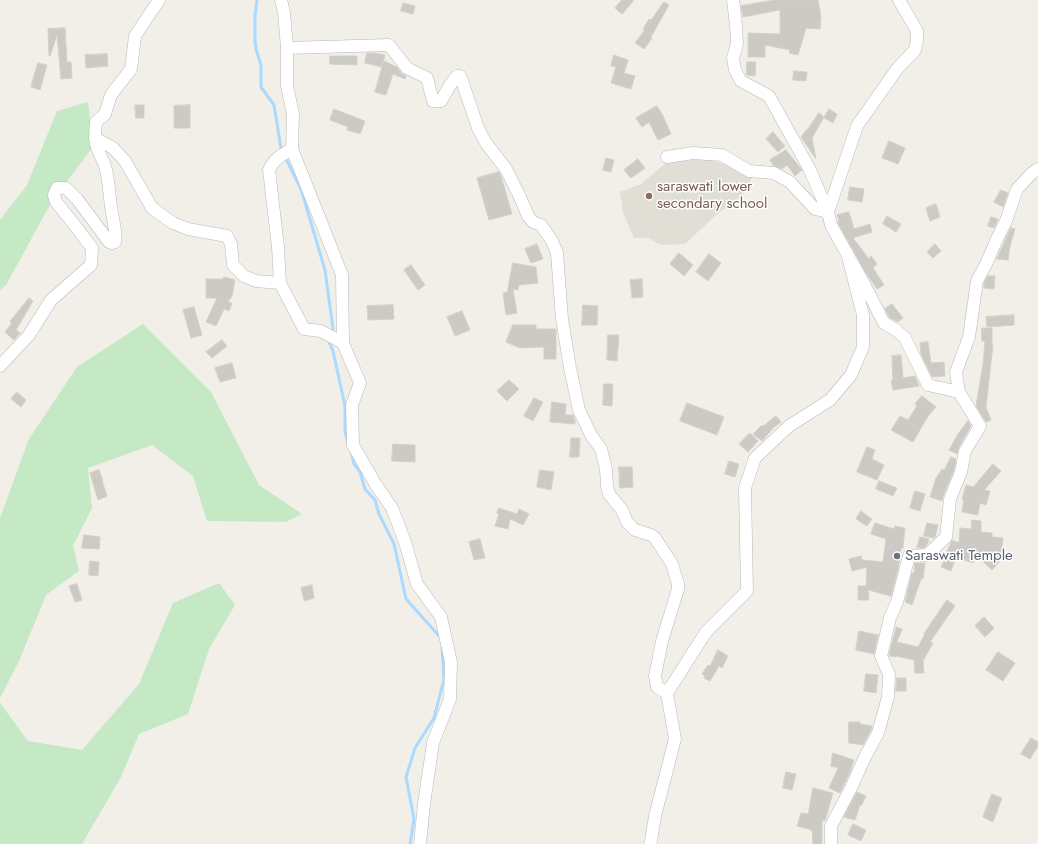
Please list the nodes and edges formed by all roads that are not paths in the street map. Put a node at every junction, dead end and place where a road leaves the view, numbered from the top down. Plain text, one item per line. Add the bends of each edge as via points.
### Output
1 (159, 0) edge
2 (281, 0) edge
3 (733, 0) edge
4 (899, 0) edge
5 (287, 48) junction
6 (95, 138) junction
7 (292, 149) junction
8 (668, 157) dead end
9 (1038, 169) edge
10 (828, 212) junction
11 (847, 253) junction
12 (280, 283) junction
13 (343, 343) junction
14 (0, 366) edge
15 (959, 392) junction
16 (666, 693) junction
17 (420, 844) edge
18 (650, 844) edge
19 (831, 844) edge

1 - 6 street via 135,36 131,69 111,94 105,114 96,122
2 - 5 street
3 - 10 street via 737,44 735,70 741,81 769,96 810,168
4 - 10 street via 917,31 915,50 897,69 857,126
5 - 7 street via 287,86 293,114
5 - 16 street via 389,45 407,68 427,78 433,100 441,101 453,80 460,76 478,128 486,143 506,169 528,216 541,225 557,253 562,320 579,410 591,435 602,449 609,494 622,510 627,522 635,530 655,538 672,564 678,589 662,641 655,676 657,687
6 - 12 street via 113,148 125,161 152,208 173,223 188,229 227,236 231,244 233,265 244,276 256,281
6 - 14 street via 105,164 115,242 109,242 66,188 57,188 54,195 56,202 92,248 91,265 51,300 28,335
7 - 12 street via 277,158 269,170
7 - 13 street via 342,275
8 - 10 street via 693,153 722,155 749,171 774,173 790,182 815,209
9 - 15 street via 1017,189 1006,221 977,281 969,337 956,372
10 - 11 street via 831,225
11 - 15 street via 884,323 906,338 928,385
11 - 16 street via 863,315 863,347 851,376 830,400 788,426 755,458 745,488 747,591 706,632
12 - 13 street via 304,329 321,330
13 - 17 street via 360,383 352,405 353,445 392,508 417,584 441,617 451,662 450,699 433,743
15 - 19 street via 980,426 965,451 962,472 950,499 946,537 927,555 909,556 881,656 889,674 888,698 878,733 831,826
16 - 18 street via 675,739

